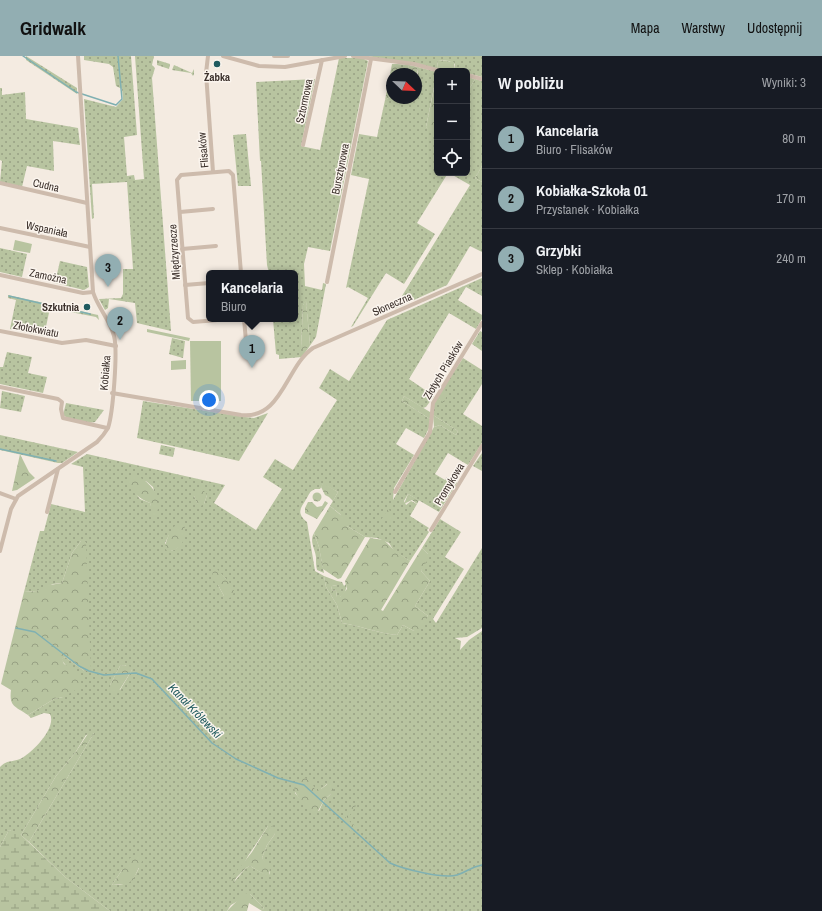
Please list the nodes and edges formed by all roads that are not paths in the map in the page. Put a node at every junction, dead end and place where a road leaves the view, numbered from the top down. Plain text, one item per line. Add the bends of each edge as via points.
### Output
1 (78, 56) edge
2 (208, 56) edge
3 (223, 56) edge
4 (274, 56) edge
5 (288, 56) edge
6 (345, 56) edge
7 (353, 56) edge
8 (371, 59) junction
9 (320, 60) junction
10 (434, 69) edge
11 (470, 76) edge
12 (482, 79) edge
13 (303, 145) dead end
14 (213, 172) junction
15 (0, 183) edge
16 (87, 203) junction
17 (213, 209) dead end
18 (180, 212) junction
19 (0, 228) edge
20 (216, 246) dead end
21 (90, 247) junction
22 (182, 249) junction
23 (240, 270) edge
24 (482, 274) edge
25 (0, 275) edge
26 (327, 282) dead end
27 (206, 283) edge
28 (185, 285) junction
29 (94, 292) junction
30 (206, 320) edge
31 (244, 322) edge
32 (482, 323) edge
33 (0, 331) edge
34 (246, 341) dead end
35 (116, 346) junction
36 (0, 387) edge
37 (112, 393) junction
38 (108, 428) junction
39 (482, 446) edge
40 (58, 469) junction
41 (395, 492) dead end
42 (0, 493) edge
43 (16, 499) junction
44 (47, 512) dead end
45 (431, 530) dead end
46 (0, 551) edge

1 - 16 street, Kobiałka
2 - 14 street, Flisaków via 206,74
3 - 9 street via 259,66 281,67
4 - 5 street
6 - 9 street
7 - 8 street
8 - 10 street via 414,64
8 - 26 street, Bursztynowa
9 - 13 street, Sztormowa
11 - 12 street
14 - 18 street, Międzyrzecze via 179,176 177,180
14 - 23 street, Flisaków via 228,171 233,177
15 - 16 street, Cudna
16 - 21 street, Kobiałka
17 - 18 street
18 - 22 street, Międzyrzecze
19 - 21 street, Wspaniała
20 - 22 street
21 - 29 street, Kobiałka
22 - 28 street, Międzyrzecze
24 - 37 street, Słoneczna via 310,351 271,404 265,411 256,415 241,415
25 - 29 street, Zamożna
27 - 28 street
28 - 30 street, Międzyrzecze via 190,320
29 - 35 street, Kobiałka via 112,330
31 - 34 street
32 - 41 street, Złotych Piasków via 437,395 431,408 430,432
33 - 35 street, Złotokwiatu via 62,343 86,340
35 - 37 street, Kobiałka
36 - 38 street via 58,399 62,402 63,418
37 - 38 street, Kobiałka
38 - 40 street via 97,442
39 - 45 street, Promykowa
40 - 43 street via 26,489
40 - 44 street
42 - 43 street
43 - 46 street

